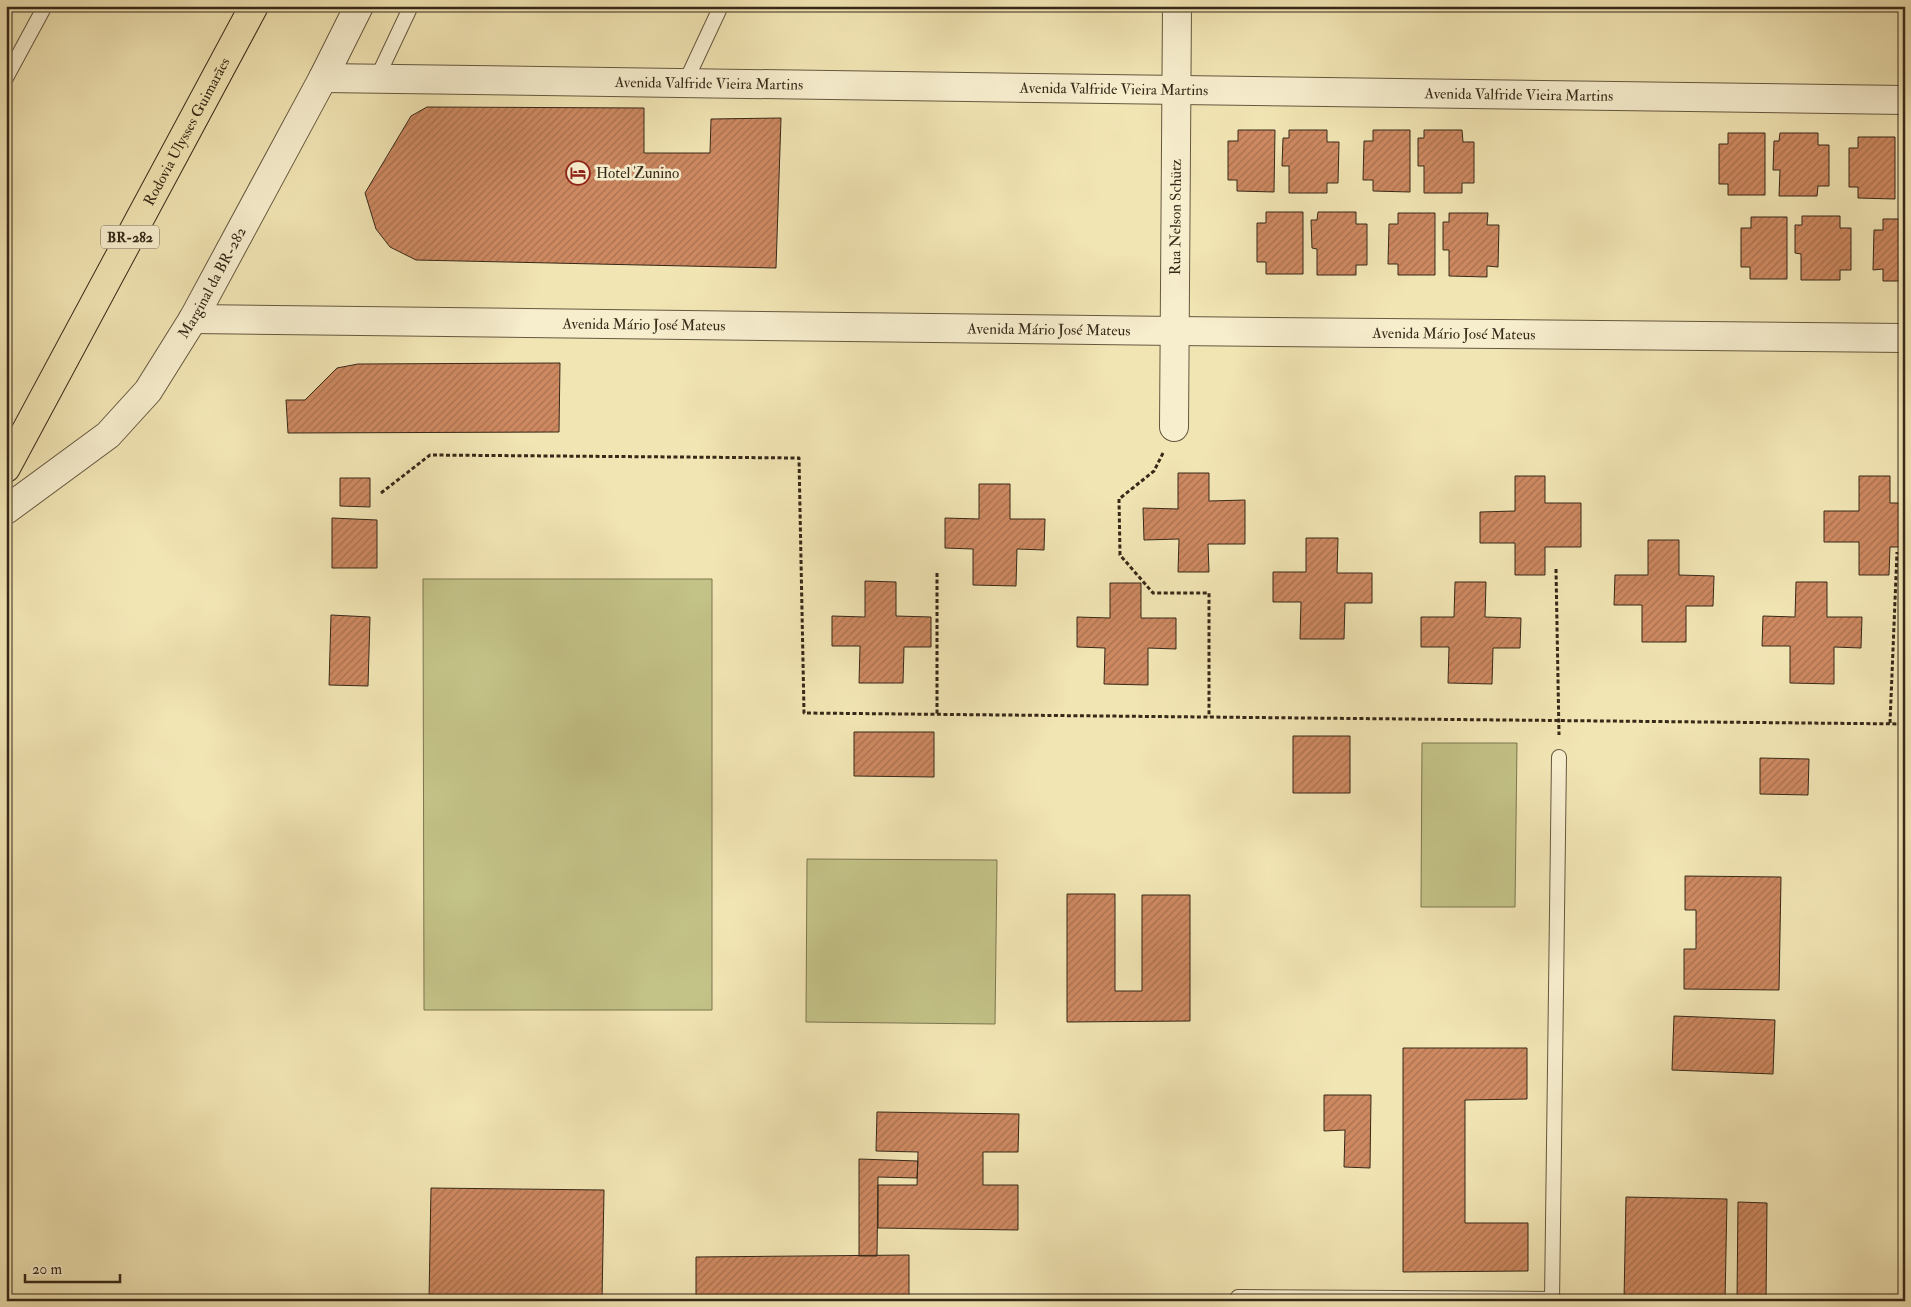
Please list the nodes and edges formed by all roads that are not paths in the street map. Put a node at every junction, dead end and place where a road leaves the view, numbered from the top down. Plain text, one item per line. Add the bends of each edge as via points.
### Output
1 (45, 6) edge
2 (254, 6) edge
3 (359, 6) edge
4 (411, 6) edge
5 (721, 6) edge
6 (1177, 6) edge
7 (6, 78) edge
8 (323, 78) junction
9 (377, 78) junction
10 (685, 83) junction
11 (1177, 90) junction
12 (1905, 100) edge
13 (193, 319) junction
14 (1175, 331) junction
15 (1905, 338) edge
16 (1174, 427) road end
17 (6, 468) edge
18 (6, 510) edge
19 (1559, 757) road end
20 (1238, 1297) dead end
21 (1552, 1300) edge

1 - 7 lane
2 - 17 highway, Rodovia Ulysses Guimarães / BR-282
3 - 8 street, Marginal da BR-282
4 - 9 lane
5 - 10 lane
6 - 11 street, Rua Nelson Schütz
8 - 9 street, Avenida Valfride Vieira Martins
8 - 13 street, Marginal da BR-282
9 - 10 street, Avenida Valfride Vieira Martins
10 - 11 street, Avenida Valfride Vieira Martins
11 - 12 street, Avenida Valfride Vieira Martins
11 - 14 street, Rua Nelson Schütz
13 - 14 street, Avenida Mário José Mateus
13 - 18 street, Marginal da BR-282 via 148,392 108,435
14 - 15 street, Avenida Mário José Mateus
14 - 16 street, Rua Nelson Schütz
19 - 21 lane
20 - 21 lane

